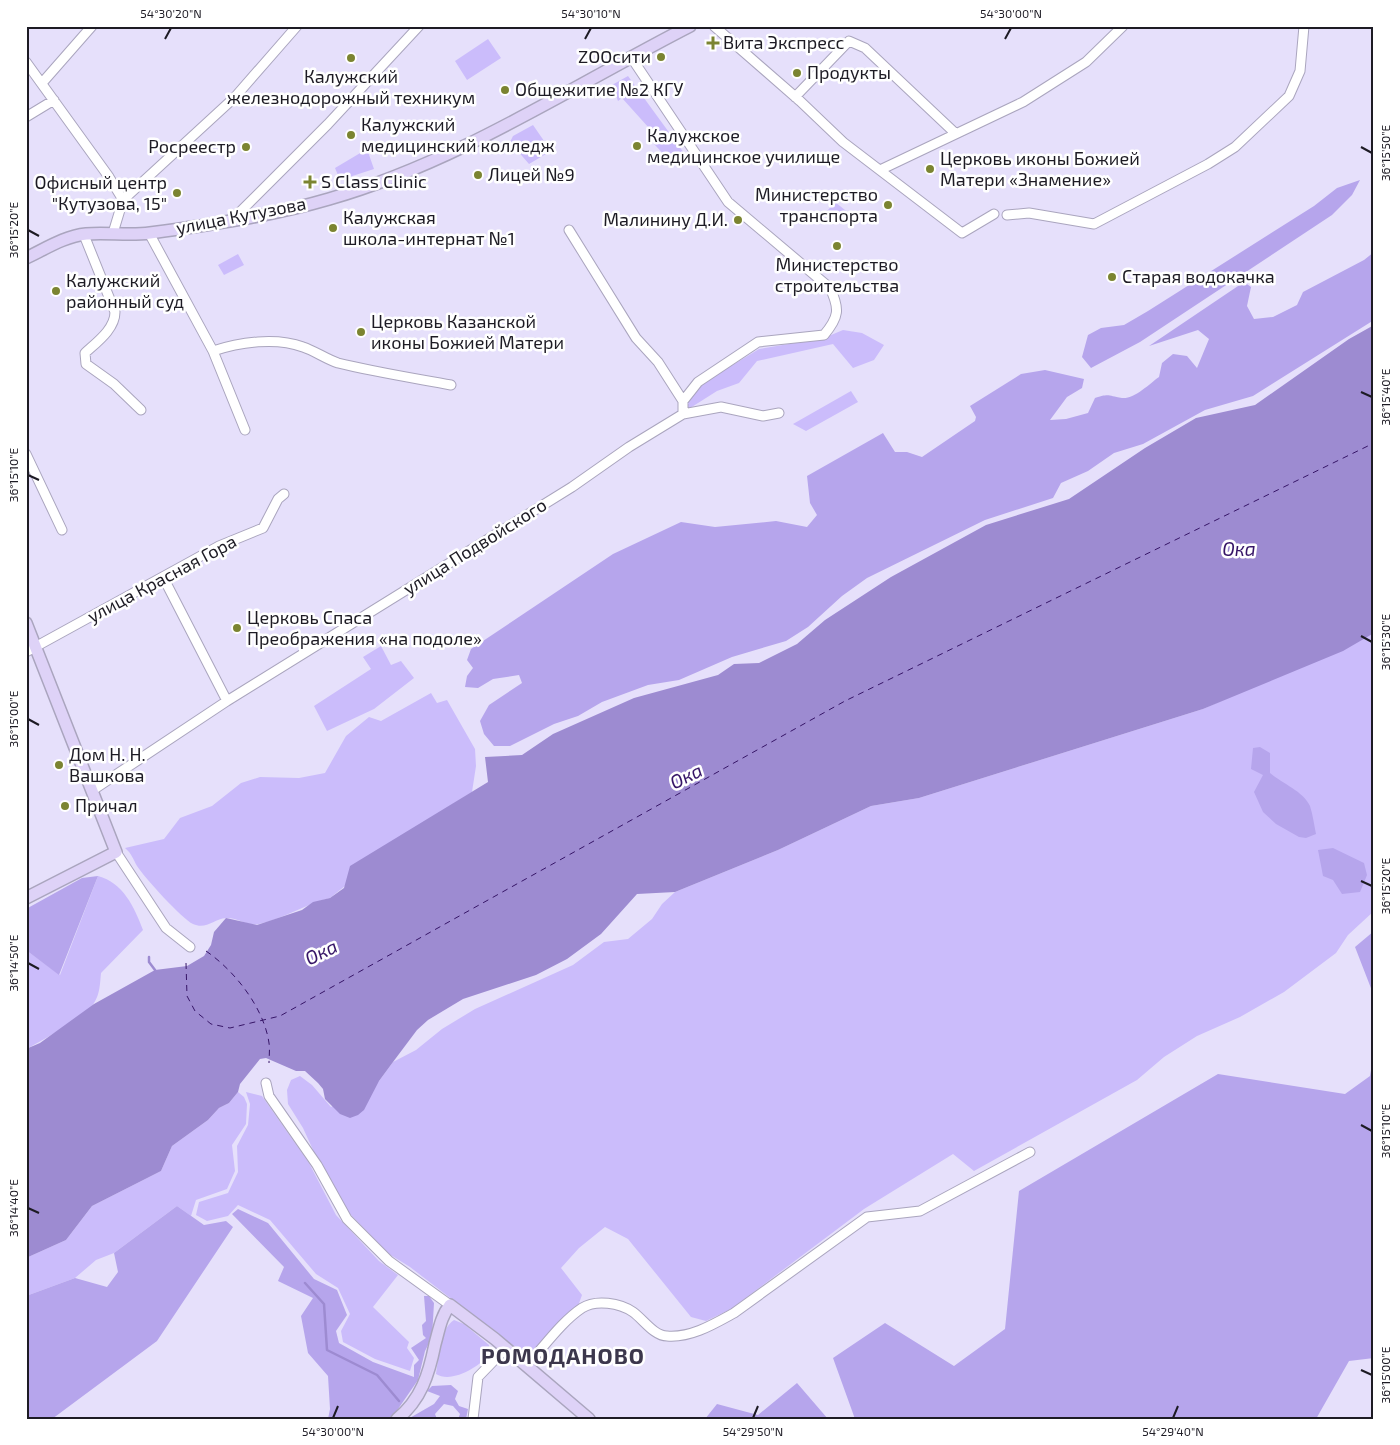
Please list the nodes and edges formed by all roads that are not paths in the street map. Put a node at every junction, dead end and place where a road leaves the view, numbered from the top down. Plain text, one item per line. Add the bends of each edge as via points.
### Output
1 (92, 26) edge
2 (297, 26) edge
3 (419, 26) edge
4 (690, 26) edge
5 (714, 26) edge
6 (1123, 26) edge
7 (1304, 26) edge
8 (631, 56) junction
9 (26, 62) edge
10 (42, 83) junction
11 (796, 97) junction
12 (54, 100) junction
13 (26, 117) edge
14 (956, 133) junction
15 (880, 170) junction
16 (123, 200) junction
17 (994, 214) dead end
18 (1007, 215) dead end
19 (233, 219) junction
20 (568, 230) dead end
21 (113, 233) junction
22 (149, 233) junction
23 (84, 234) junction
24 (26, 258) edge
25 (213, 351) junction
26 (450, 385) dead end
27 (683, 401) junction
28 (141, 410) dead end
29 (779, 413) dead end
30 (683, 414) junction
31 (245, 430) dead end
32 (26, 454) edge
33 (284, 494) dead end
34 (62, 530) dead end
35 (163, 577) junction
36 (26, 623) edge
37 (31, 650) edge
38 (227, 701) junction
39 (93, 790) junction
40 (116, 852) junction
41 (26, 898) edge
42 (190, 947) dead end
43 (266, 1083) dead end
44 (1030, 1152) dead end
45 (450, 1305) junction
46 (506, 1348) junction
47 (526, 1366) junction
48 (397, 1419) edge
49 (473, 1419) edge
50 (589, 1419) edge

1 - 10 street
2 - 16 street via 235,97
3 - 19 street
4 - 8 main road, улица Кутузова
5 - 11 street
6 - 14 street via 1070,74 1023,102
7 - 18 street via 1300,71 1289,96 1235,147 1094,224 1029,213
8 - 19 main road, улица Кутузова via 490,135 414,170 328,199
8 - 27 street via 728,202 830,288 836,300 838,314 824,335 758,342 698,382
9 - 10 street
10 - 12 street
11 - 14 street via 849,41 871,54
11 - 15 street via 843,142
12 - 13 street
12 - 16 street
14 - 15 street
15 - 17 street via 962,233
16 - 21 street
19 - 22 main road, улица Кутузова
20 - 27 street via 636,338 658,362
21 - 22 main road, улица Кутузова
21 - 23 main road, улица Кутузова
22 - 25 street
23 - 24 main road, улица Кутузова
23 - 28 street via 115,312 115,321 110,328 85,353 86,364 114,384
25 - 26 street via 272,341 286,342 336,362
25 - 31 street
27 - 30 street
29 - 30 street via 764,416 721,407
30 - 38 street, улица Подвойского via 572,487
32 - 34 street
33 - 35 street, улица Красная Гора via 263,528 219,546
35 - 37 street, улица Красная Гора
35 - 38 street
36 - 37 main road
37 - 39 main road
38 - 39 street, улица Подвойского
39 - 40 main road
40 - 41 main road
40 - 42 street via 166,928
43 - 45 street via 269,1096 316,1165 347,1219 389,1261
44 - 47 street via 920,1211 867,1217 734,1313 712,1325 689,1334 665,1337 632,1311 611,1303 596,1303 582,1308
45 - 46 main road
45 - 48 main road via 440,1323 421,1391
46 - 47 main road
46 - 49 street via 478,1377
47 - 50 main road

